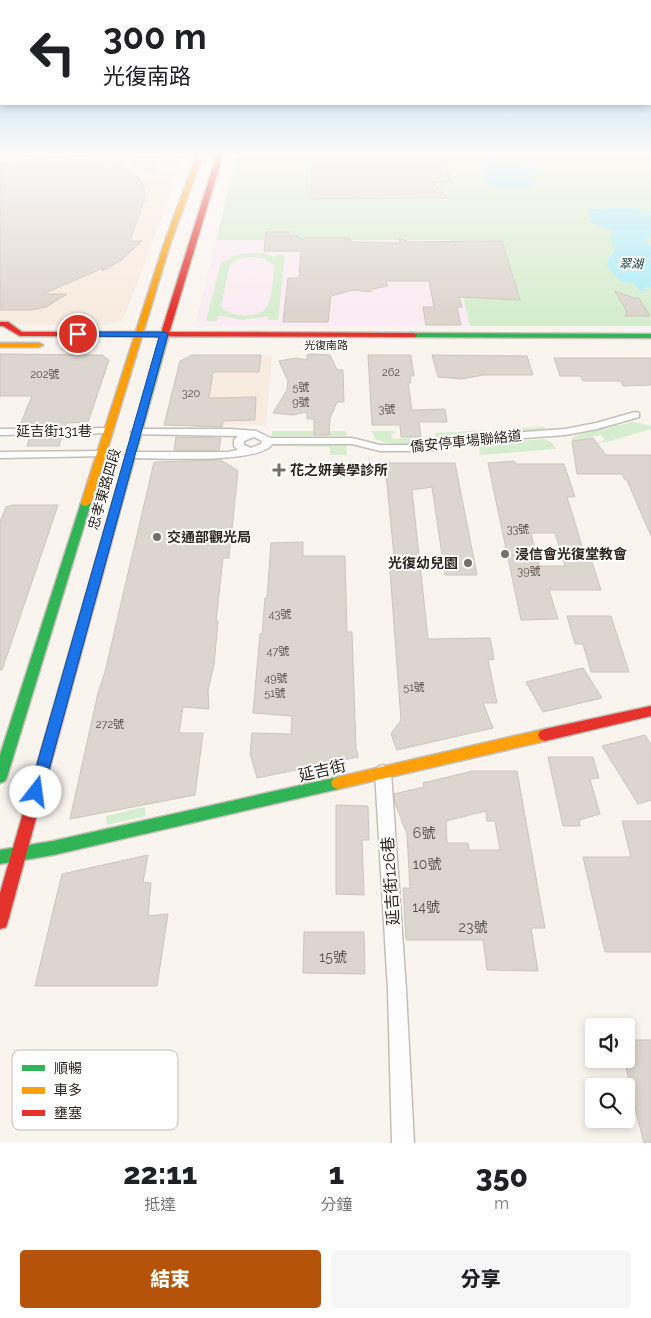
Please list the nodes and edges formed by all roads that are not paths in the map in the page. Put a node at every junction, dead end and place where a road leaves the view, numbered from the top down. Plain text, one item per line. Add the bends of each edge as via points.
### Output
1 (180, 207) edge
2 (203, 207) edge
3 (0, 324) edge
4 (0, 334) edge
5 (20, 334) junction
6 (651, 336) edge
7 (137, 340) junction
8 (162, 340) junction
9 (0, 345) edge
10 (651, 346) edge
11 (635, 415) dead end
12 (108, 431) junction
13 (0, 432) edge
14 (136, 432) junction
15 (251, 434) junction
16 (267, 441) junction
17 (249, 452) junction
18 (101, 454) junction
19 (0, 455) edge
20 (130, 455) junction
21 (651, 711) edge
22 (383, 772) junction
23 (0, 777) edge
24 (18, 855) junction
25 (0, 858) edge
26 (0, 920) edge
27 (403, 1143) edge

1 - 7 main road, 忠孝東路四段
2 - 8 main road, 忠孝東路四段
3 - 5 main road, 光復南路
4 - 5 main road, 光復南路
5 - 7 main road, 光復南路
6 - 8 main road, 光復南路
7 - 8 main road, 光復南路
7 - 9 main road, 光復南路
7 - 12 main road, 忠孝東路四段
8 - 10 main road, 光復南路
8 - 14 main road, 忠孝東路四段
11 - 16 street, 僑安停車場聯絡道 via 564,432 472,439 429,448 380,448 352,441
12 - 13 street, 延吉街131巷
12 - 18 main road, 忠孝東路四段
14 - 15 street, 僑安停車場聯絡道
14 - 20 main road, 忠孝東路四段
15 - 16 street, 僑安停車場聯絡道 via 260,435
15 - 17 street via 242,437 238,443
16 - 17 street via 263,448
17 - 20 street
18 - 19 street, 延吉街131巷
18 - 23 main road, 忠孝東路四段
20 - 24 main road, 忠孝東路四段
21 - 22 main road, 延吉街
22 - 24 main road, 延吉街
22 - 27 street, 延吉街126巷
24 - 25 main road, 延吉街
24 - 26 main road, 忠孝東路四段

